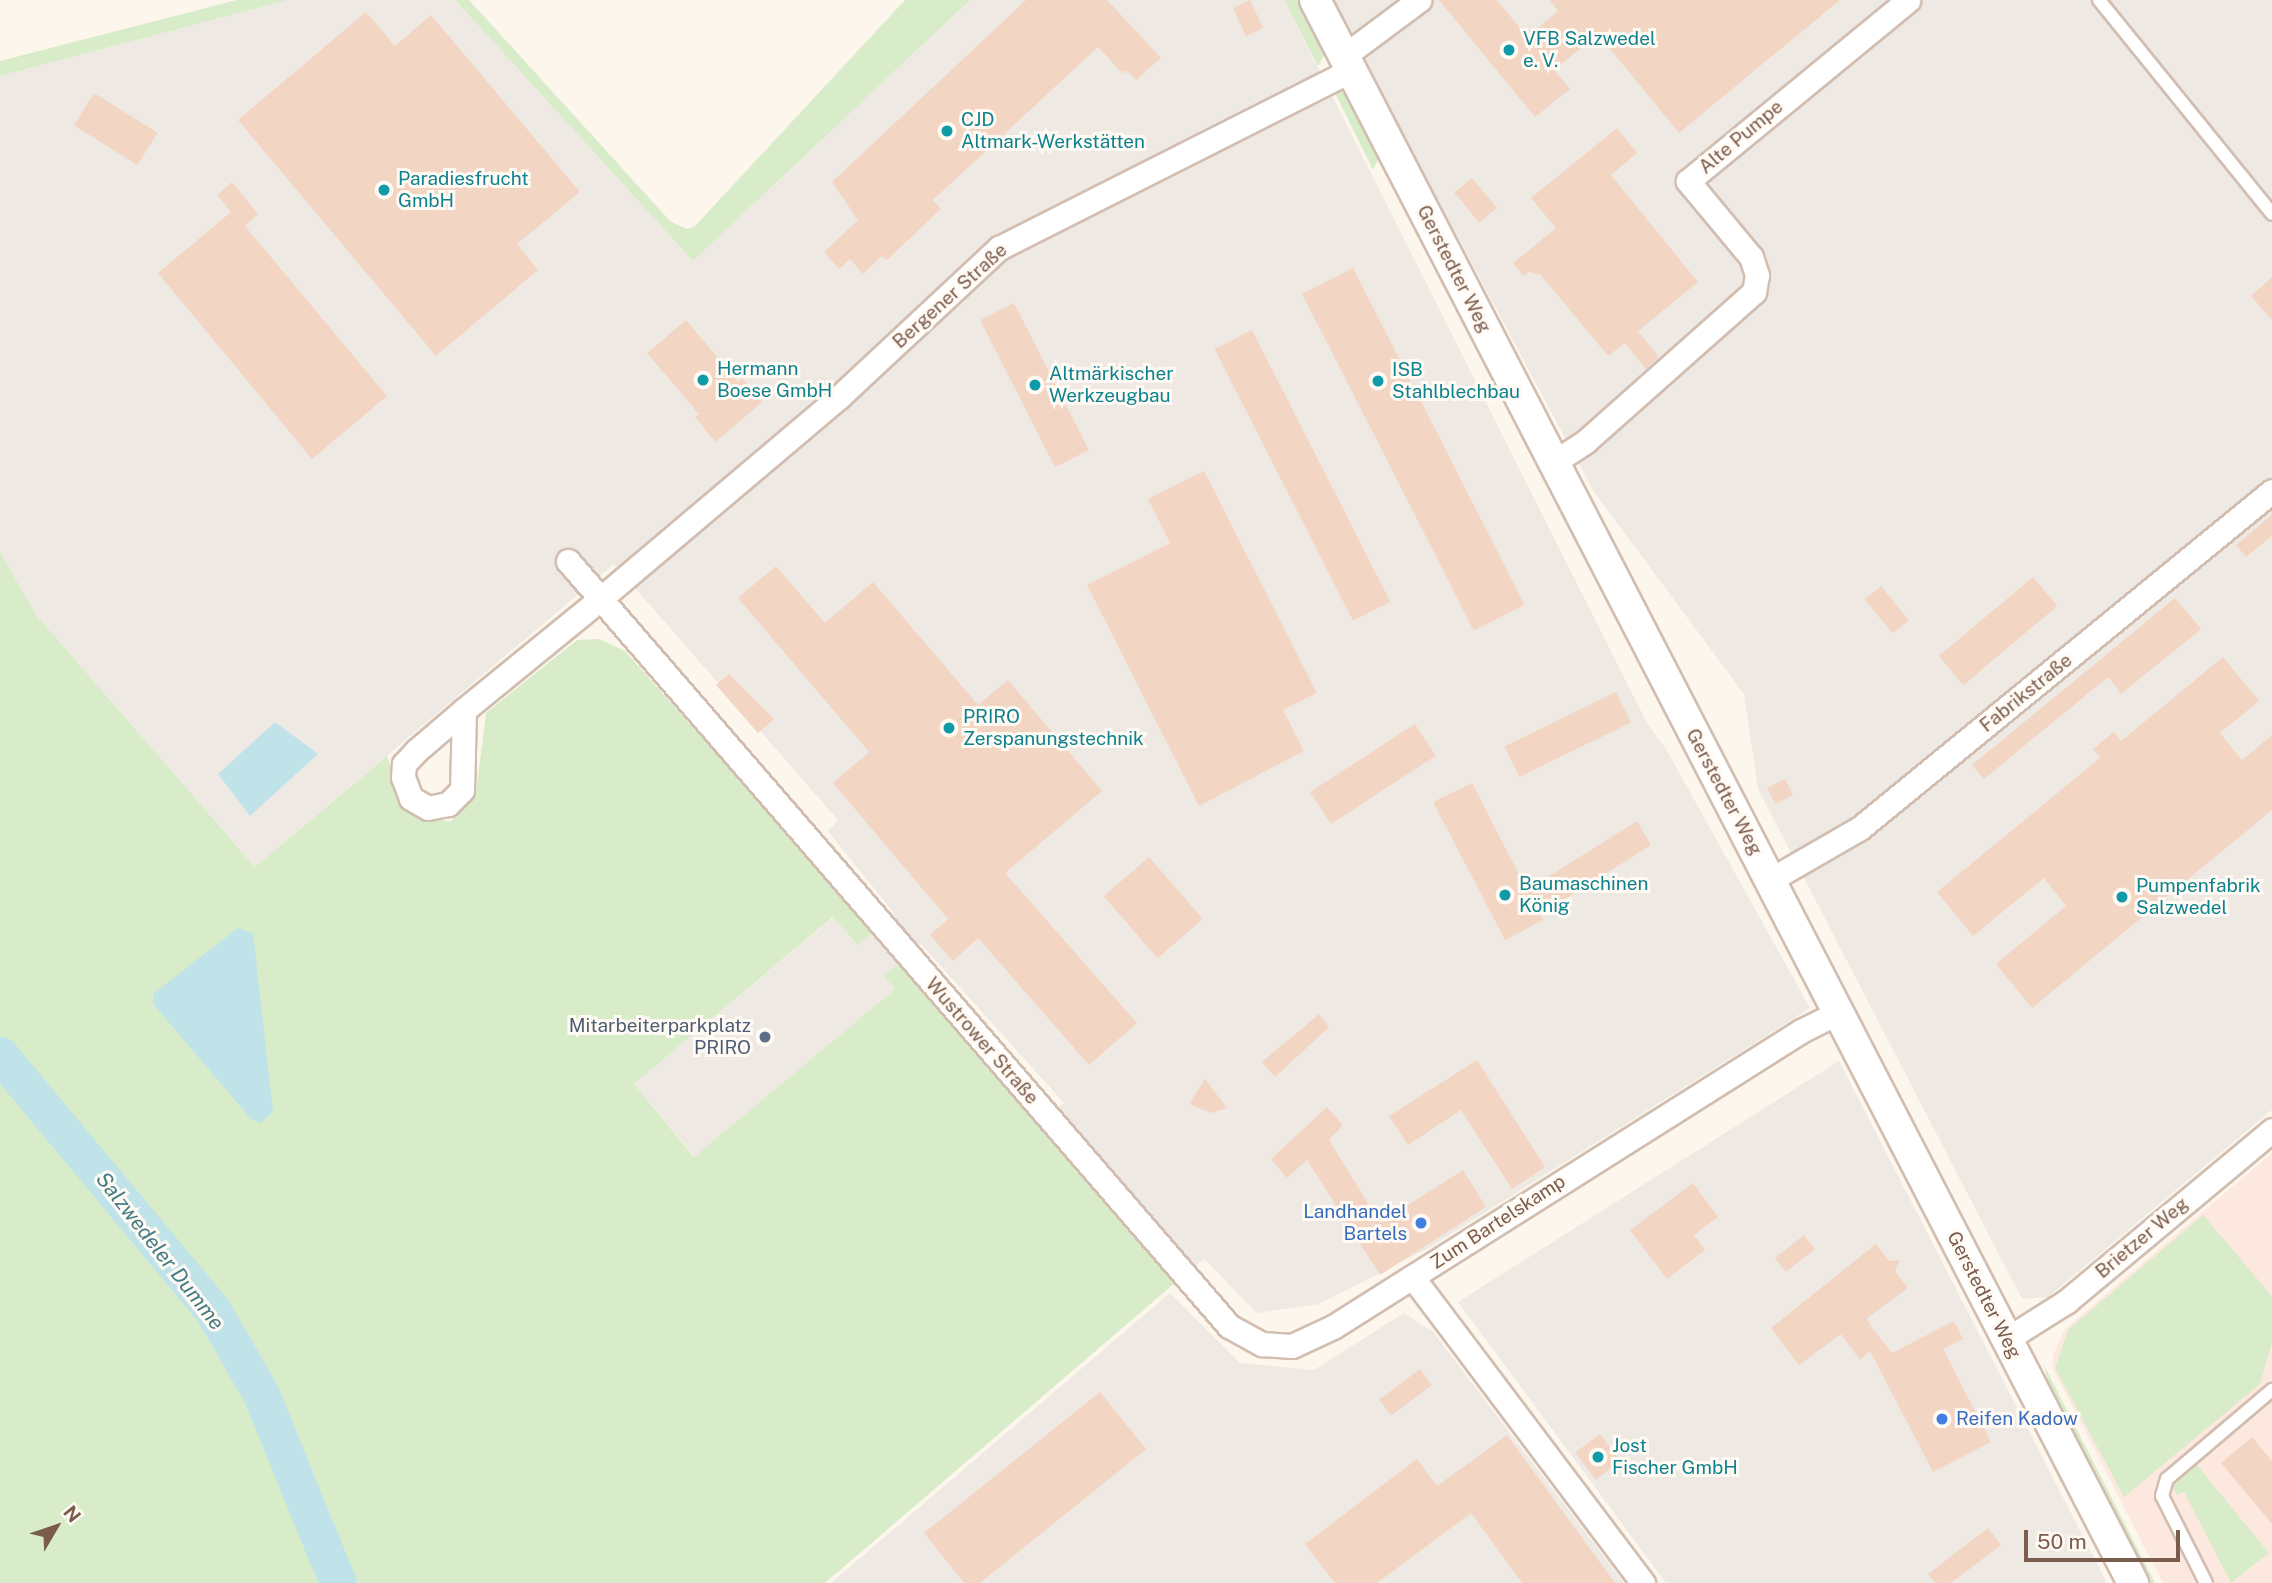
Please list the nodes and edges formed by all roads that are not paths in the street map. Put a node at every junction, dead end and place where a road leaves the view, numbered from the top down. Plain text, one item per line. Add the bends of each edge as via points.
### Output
1 (1315, 0) edge
2 (1419, 0) edge
3 (1908, 0) edge
4 (2099, 0) edge
5 (1348, 63) junction
6 (2272, 214) edge
7 (1554, 462) junction
8 (2272, 491) edge
9 (568, 561) dead end
10 (600, 599) junction
11 (464, 710) dead end
12 (1770, 880) junction
13 (1839, 1012) junction
14 (2272, 1130) edge
15 (1412, 1278) junction
16 (2007, 1339) junction
17 (2272, 1390) edge
18 (1643, 1583) edge
19 (2133, 1583) edge
20 (2206, 1583) edge

1 - 5 street, Gerstedter Weg
2 - 5 street
3 - 7 street, Alte Pumpe via 1688,181 1751,257 1757,275 1754,292 1586,441
4 - 6 lane
5 - 7 street, Gerstedter Weg
5 - 10 street, Bergener Straße via 999,247 839,397
7 - 12 street, Gerstedter Weg
8 - 12 street, Fabrikstraße via 1860,828
9 - 10 street, Wustrower Straße
10 - 11 street, Bergener Straße
10 - 15 street, Wustrower Straße via 1229,1326 1262,1344 1292,1346 1333,1327
12 - 13 street, Gerstedter Weg
13 - 15 street, Zum Bartelskamp via 1801,1031
13 - 16 street, Gerstedter Weg
14 - 16 street, Brietzer Weg via 2067,1301
15 - 18 street, Zum Bartelskamp
16 - 19 street, Gerstedter Weg
17 - 20 lane via 2167,1479 2162,1496

